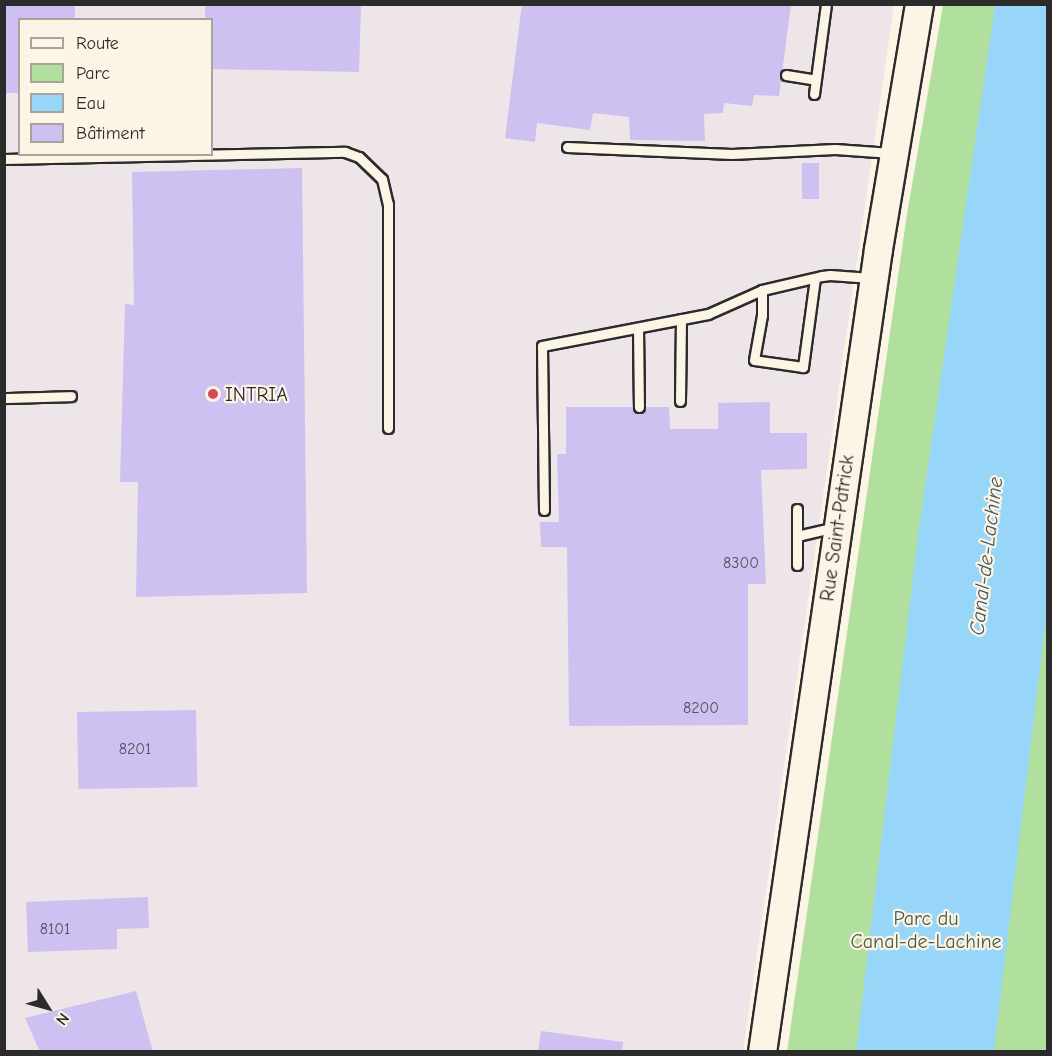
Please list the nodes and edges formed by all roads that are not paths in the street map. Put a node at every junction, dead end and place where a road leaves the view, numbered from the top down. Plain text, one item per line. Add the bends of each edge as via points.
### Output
1 (826, 4) edge
2 (919, 4) edge
3 (786, 75) dead end
4 (816, 80) junction
5 (814, 94) dead end
6 (567, 147) dead end
7 (894, 154) junction
8 (213, 155) edge
9 (150, 156) edge
10 (4, 159) edge
11 (815, 278) junction
12 (873, 278) junction
13 (762, 290) junction
14 (681, 319) junction
15 (638, 328) junction
16 (71, 396) dead end
17 (4, 398) edge
18 (680, 401) dead end
19 (639, 407) dead end
20 (388, 428) dead end
21 (797, 509) dead end
22 (544, 510) dead end
23 (837, 527) junction
24 (797, 536) junction
25 (797, 565) dead end
26 (762, 1052) edge

1 - 4 lane
2 - 7 main road, Rue Saint-Patrick
3 - 4 lane
4 - 5 lane
6 - 7 lane via 732,154 835,149
7 - 12 main road, Rue Saint-Patrick
8 - 20 lane via 345,152 359,157 382,179 388,204
9 - 10 lane
11 - 12 lane
11 - 13 lane
11 - 13 lane via 802,368 754,360
12 - 23 main road, Rue Saint-Patrick
13 - 14 lane via 708,314
14 - 15 lane
14 - 18 lane
15 - 19 lane
15 - 22 lane via 542,346
16 - 17 lane
21 - 24 lane
23 - 24 lane
23 - 26 main road, Rue Saint-Patrick
24 - 25 lane

